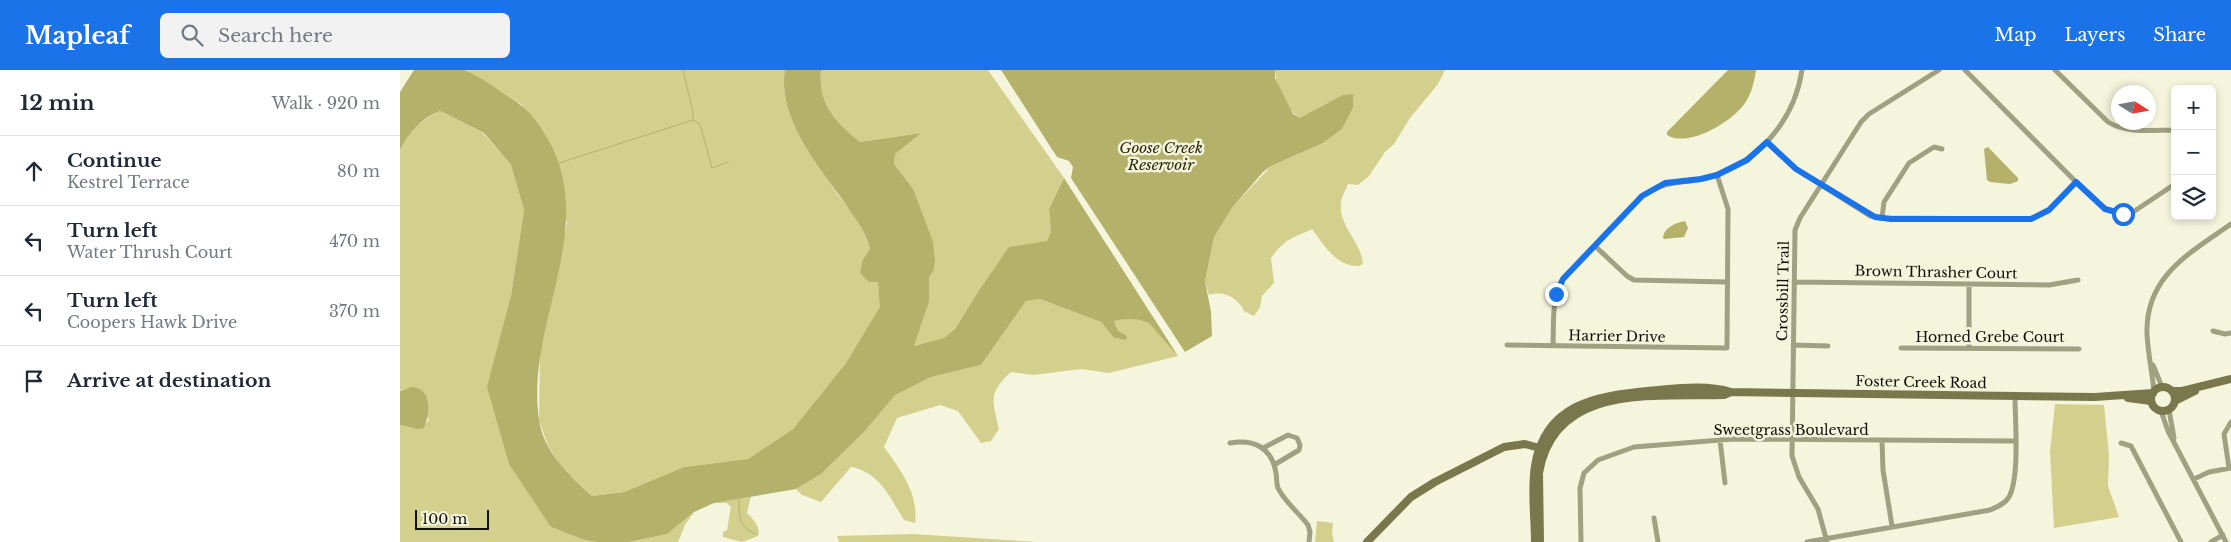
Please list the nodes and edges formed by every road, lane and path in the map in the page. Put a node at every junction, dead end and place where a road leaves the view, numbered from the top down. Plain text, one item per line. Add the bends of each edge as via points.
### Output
1 (1802, 70) edge
2 (1939, 70) edge
3 (1965, 70) edge
4 (2055, 70) edge
5 (2171, 130) edge
6 (1767, 142) junction
7 (1942, 150) dead end
8 (1717, 175) junction
9 (2076, 182) junction
10 (1821, 185) junction
11 (2171, 187) edge
12 (1882, 218) junction
13 (2231, 224) edge
14 (1595, 246) junction
15 (2078, 280) dead end
16 (1727, 282) junction
17 (1794, 282) junction
18 (1969, 284) junction
19 (2213, 331) dead end
20 (2231, 333) edge
21 (1507, 345) dead end
22 (1793, 345) junction
23 (1554, 346) junction
24 (1828, 346) dead end
25 (1902, 348) dead end
26 (1968, 348) junction
27 (2079, 350) dead end
28 (2150, 358) junction
29 (2231, 378) edge
30 (2210, 384) junction
31 (2162, 387) junction
32 (2172, 391) junction
33 (1792, 394) junction
34 (2153, 395) junction
35 (2015, 396) junction
36 (2175, 401) junction
37 (2165, 411) junction
38 (2231, 422) edge
39 (1793, 439) junction
40 (1720, 440) junction
41 (1882, 441) junction
42 (1230, 442) dead end
43 (2015, 442) junction
44 (2121, 443) dead end
45 (1263, 448) junction
46 (1543, 448) junction
47 (1274, 465) junction
48 (2230, 468) edge
49 (2194, 479) junction
50 (1725, 483) dead end
51 (1654, 518) dead end
52 (1892, 526) junction
53 (2223, 536) junction
54 (1827, 540) edge
55 (1309, 542) edge
56 (1366, 542) edge
57 (1535, 542) edge
58 (1540, 542) edge
59 (1581, 542) edge
60 (1658, 542) edge
61 (1806, 542) edge
62 (2181, 542) edge
63 (2211, 542) edge
64 (2226, 542) edge

1 - 6 street via 1790,110
2 - 10 street, Crossbill Trail via 1869,114
3 - 9 street
4 - 5 street via 2114,126 2130,130
6 - 8 street via 1747,160
6 - 10 street via 1796,169
7 - 12 street via 1934,147 1909,163 1884,202
8 - 14 street via 1665,183 1653,188
8 - 16 street via 1728,209
9 - 11 street via 2105,209 2123,214 2141,208
9 - 12 street via 2049,210 2031,219
10 - 12 street via 1870,216
10 - 17 street, Crossbill Trail via 1796,230
13 - 28 street via 2180,260 2161,282 2149,311 2147,335
14 - 16 street via 1634,280
14 - 23 street via 1558,287 1554,303
15 - 18 street, Brown Thrasher Court via 2049,285
16 - 23 street, Harrier Drive via 1727,348
17 - 18 street, Brown Thrasher Court
17 - 22 street, Crossbill Trail
18 - 26 street
19 - 20 street
21 - 23 street, Harrier Drive
22 - 24 street
22 - 33 street, Crossbill Trail
25 - 26 street, Horned Grebe Court
26 - 27 street, Horned Grebe Court
28 - 31 street
28 - 34 street
29 - 30 street
30 - 32 street
30 - 36 street
31 - 32 street
31 - 34 street
32 - 36 street
33 - 35 street, Foster Creek Road
33 - 39 street, Crossbill Trail
33 - 46 street, Foster Creek Road via 1730,392 1596,404 1572,416
34 - 35 street, Foster Creek Road
34 - 37 street via 2154,407
35 - 43 street
36 - 37 street
37 - 49 street via 2168,431
38 - 48 street via 2224,434
39 - 40 street, Sweetgrass Boulevard
39 - 41 street, Sweetgrass Boulevard
39 - 54 street, Crossbill Trail via 1794,467 1818,509
40 - 50 street
40 - 59 street, Sweetgrass Boulevard via 1634,447 1593,462 1584,474 1580,488
41 - 43 street, Sweetgrass Boulevard
41 - 52 street
42 - 45 street via 1252,442
43 - 52 street via 2015,480 2008,499 2001,505 1990,510
44 - 62 street via 2131,446
45 - 47 street
45 - 47 street via 1288,435 1297,438 1299,450
46 - 56 street via 1525,444 1504,446 1435,482 1411,497
46 - 57 street via 1534,477
46 - 58 street via 1539,473
47 - 55 street via 1279,489 1308,525
48 - 49 street
49 - 53 street
51 - 60 street
52 - 54 street
53 - 63 street
53 - 64 street
54 - 61 street

